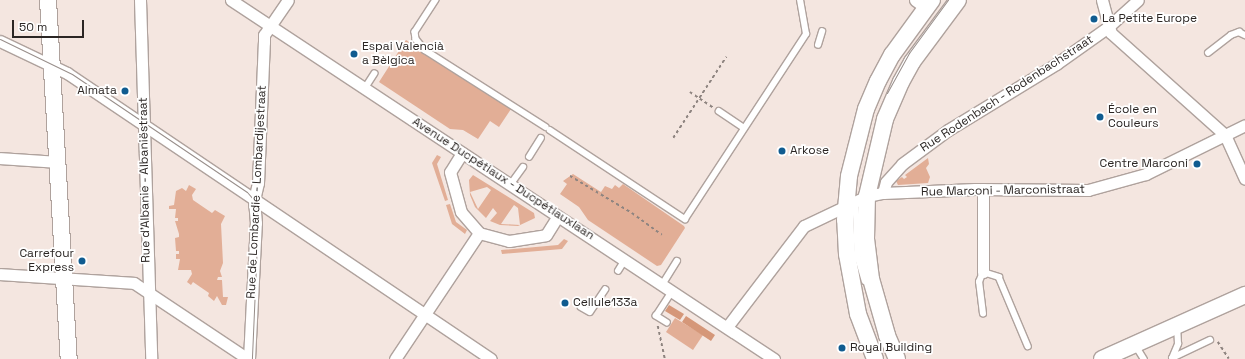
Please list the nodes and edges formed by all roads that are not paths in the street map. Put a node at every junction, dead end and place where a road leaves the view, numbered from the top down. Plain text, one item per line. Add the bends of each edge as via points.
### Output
1 (48, 0) edge
2 (140, 0) edge
3 (231, 0) edge
4 (288, 0) edge
5 (436, 0) edge
6 (800, 0) edge
7 (958, 0) edge
8 (1102, 0) edge
9 (1138, 0) edge
10 (924, 3) edge
11 (271, 26) junction
12 (1108, 27) junction
13 (822, 32) dead end
14 (1245, 35) edge
15 (0, 41) edge
16 (818, 45) dead end
17 (1208, 53) dead end
18 (52, 64) junction
19 (374, 74) dead end
20 (365, 88) junction
21 (719, 111) road end
22 (143, 124) junction
23 (1245, 125) edge
24 (744, 128) junction
25 (1225, 135) junction
26 (541, 138) dead end
27 (462, 153) junction
28 (529, 157) dead end
29 (0, 158) edge
30 (57, 162) junction
31 (523, 167) dead end
32 (1245, 179) edge
33 (510, 185) junction
34 (983, 189) junction
35 (883, 193) junction
36 (254, 200) junction
37 (857, 201) junction
38 (558, 216) junction
39 (480, 233) junction
40 (625, 260) junction
41 (677, 261) dead end
42 (618, 271) dead end
43 (983, 272) junction
44 (0, 274) edge
45 (64, 277) junction
46 (667, 288) junction
47 (605, 290) dead end
48 (148, 292) junction
49 (1245, 294) edge
50 (581, 307) dead end
51 (425, 314) junction
52 (983, 314) dead end
53 (667, 323) dead end
54 (1177, 325) junction
55 (727, 327) junction
56 (1210, 340) road end
57 (1135, 344) junction
58 (1028, 346) dead end
59 (1171, 358) edge
60 (68, 359) edge
61 (151, 359) edge
62 (249, 359) edge
63 (395, 359) edge
64 (491, 359) edge
65 (774, 359) edge
66 (874, 359) edge
67 (897, 359) edge
68 (1102, 359) edge
69 (1144, 359) edge

1 - 18 main road
2 - 22 street, Rue d'Albanie - Albaniëstraat
3 - 11 street, Avenue Ducpétiaux - Ducpétiauxlaan
4 - 11 street, Rue de Lombardie - Lombardijestraat
5 - 24 lane via 415,32 416,39 425,50 685,219
6 - 24 lane via 806,34
7 - 37 main road via 912,62 901,82 885,119
8 - 12 street
9 - 12 street, Rue Rodenbach - Rodenbachstraat
10 - 37 main road via 892,55 866,109 852,160
11 - 20 street, Avenue Ducpétiaux - Ducpétiauxlaan
11 - 36 street, Rue de Lombardie - Lombardijestraat via 264,35 258,183
12 - 25 street via 1111,33
12 - 35 street, Rue Rodenbach - Rodenbachstraat via 1056,64 948,130 902,164 886,182
13 - 16 lane
14 - 17 lane via 1238,32 1231,35
15 - 18 street
18 - 22 street
18 - 30 main road
19 - 20 lane
20 - 27 street, Avenue Ducpétiaux - Ducpétiauxlaan
21 - 24 lane
22 - 36 street
22 - 48 street, Rue d'Albanie - Albaniëstraat
23 - 25 street, Rue Marconi - Marconistraat
25 - 32 street
25 - 34 street, Rue Marconi - Marconistraat via 1146,174 1096,188
26 - 28 lane
27 - 33 street, Avenue Ducpétiaux - Ducpétiauxlaan
27 - 39 street via 450,172 462,212
29 - 30 street
30 - 45 main road
31 - 33 lane
33 - 38 street, Avenue Ducpétiaux - Ducpétiauxlaan
34 - 35 street, Rue Marconi - Marconistraat
34 - 43 street
35 - 37 street, Rue Marconi - Marconistraat
36 - 51 street
36 - 62 street, Rue de Lombardie - Lombardijestraat via 256,223
37 - 55 street, Rue Marconi - Marconistraat via 804,226
37 - 66 main road via 846,254 852,287
37 - 67 main road via 878,308
38 - 39 street via 546,235 509,241
38 - 40 street, Avenue Ducpétiaux - Ducpétiauxlaan
39 - 51 street
40 - 42 lane
40 - 46 street, Avenue Ducpétiaux - Ducpétiauxlaan
41 - 46 lane
43 - 52 lane via 979,282
43 - 58 lane via 999,277
44 - 45 street
45 - 48 street via 129,281
45 - 60 main road
46 - 53 lane via 656,316
46 - 55 street, Avenue Ducpétiaux - Ducpétiauxlaan
47 - 50 lane via 590,312
48 - 61 street, Rue d'Albanie - Albaniëstraat
48 - 62 street
49 - 54 main road
51 - 63 street
51 - 64 street
54 - 57 main road
54 - 59 lane via 1177,352
55 - 65 street, Avenue Ducpétiaux - Ducpétiauxlaan
56 - 59 lane
57 - 68 main road
57 - 69 lane

